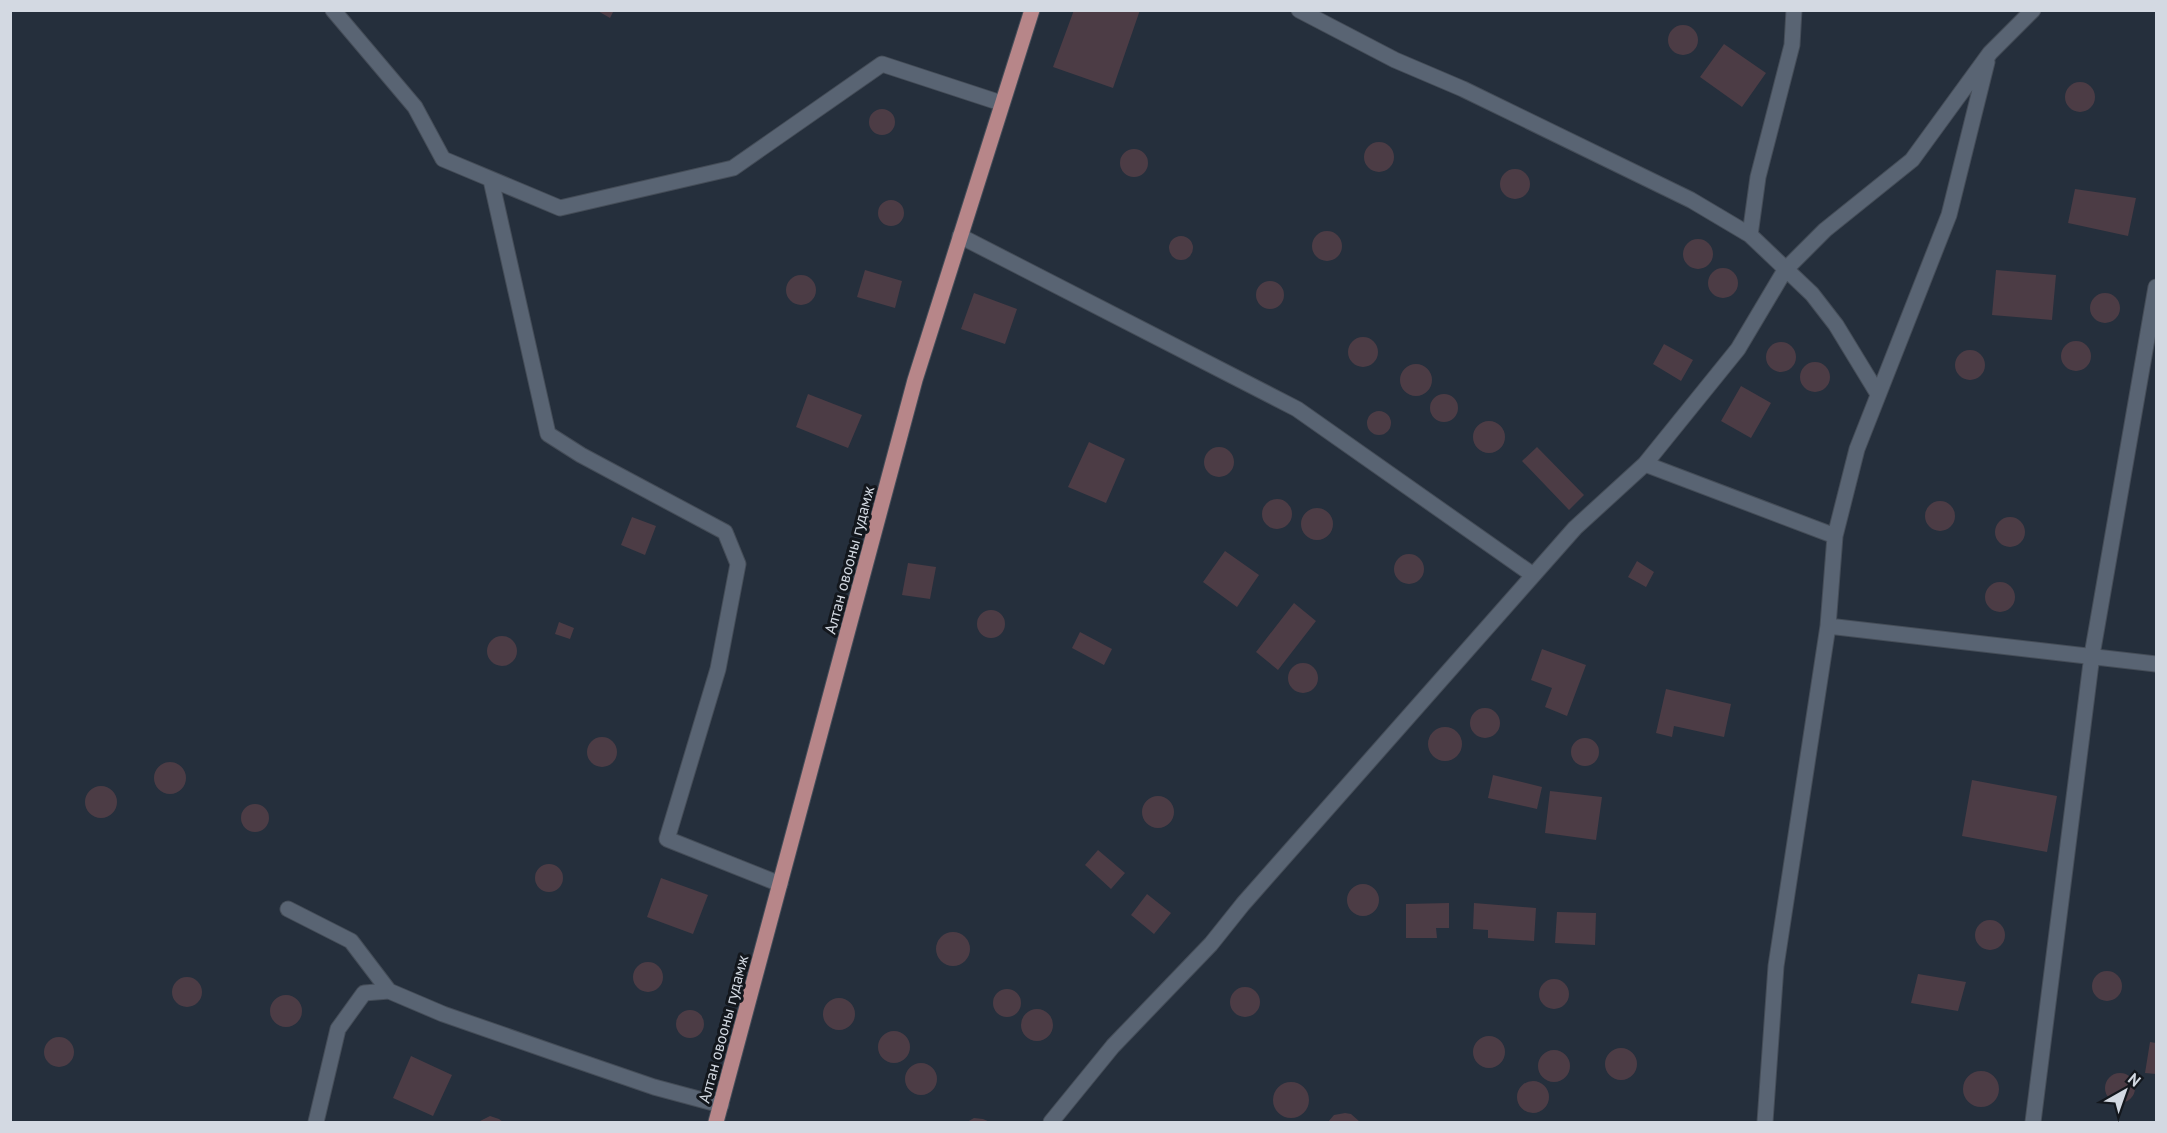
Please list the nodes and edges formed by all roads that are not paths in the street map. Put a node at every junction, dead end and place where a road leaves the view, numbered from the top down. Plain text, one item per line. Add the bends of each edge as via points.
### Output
1 (333, 10) edge
2 (1032, 10) edge
3 (1299, 10) edge
4 (1794, 10) edge
5 (2033, 10) edge
6 (1990, 53) junction
7 (1001, 103) junction
8 (491, 180) junction
9 (1750, 235) junction
10 (960, 236) junction
11 (1785, 270) junction
12 (2157, 286) edge
13 (1878, 394) junction
14 (1645, 464) junction
15 (1835, 536) junction
16 (1533, 575) junction
17 (1828, 626) junction
18 (2092, 655) junction
19 (2157, 664) edge
20 (780, 884) junction
21 (288, 909) dead end
22 (389, 991) junction
23 (721, 1105) junction
24 (316, 1122) edge
25 (716, 1122) edge
26 (1051, 1122) edge
27 (1765, 1122) edge
28 (2033, 1122) edge

1 - 8 street via 415,107 443,159
2 - 7 main road, Алтан овооны гудамж
3 - 9 street via 1395,60 1691,200
4 - 9 street via 1792,45 1758,177
5 - 6 street
6 - 11 street via 1912,160 1825,230
6 - 13 street via 1949,214
7 - 8 street via 882,64 733,168 560,208
7 - 10 main road, Алтан овооны гудамж
8 - 20 street via 548,434 725,532 738,564 718,669 667,839
9 - 11 street
10 - 16 street via 1297,409
10 - 20 main road, Алтан овооны гудамж via 915,380
11 - 13 street via 1812,294 1836,326
11 - 14 street via 1738,349
12 - 18 street
13 - 15 street via 1857,449
14 - 15 street
14 - 16 street via 1575,528
15 - 17 street
16 - 26 street via 1211,944 1113,1046
17 - 18 street
17 - 27 street via 1776,966
18 - 19 street
18 - 28 street
20 - 23 main road, Алтан овооны гудамж
21 - 22 street via 351,941
22 - 23 street via 443,1014 654,1087
22 - 24 street via 364,993 338,1029
23 - 25 main road, Алтан овооны гудамж

